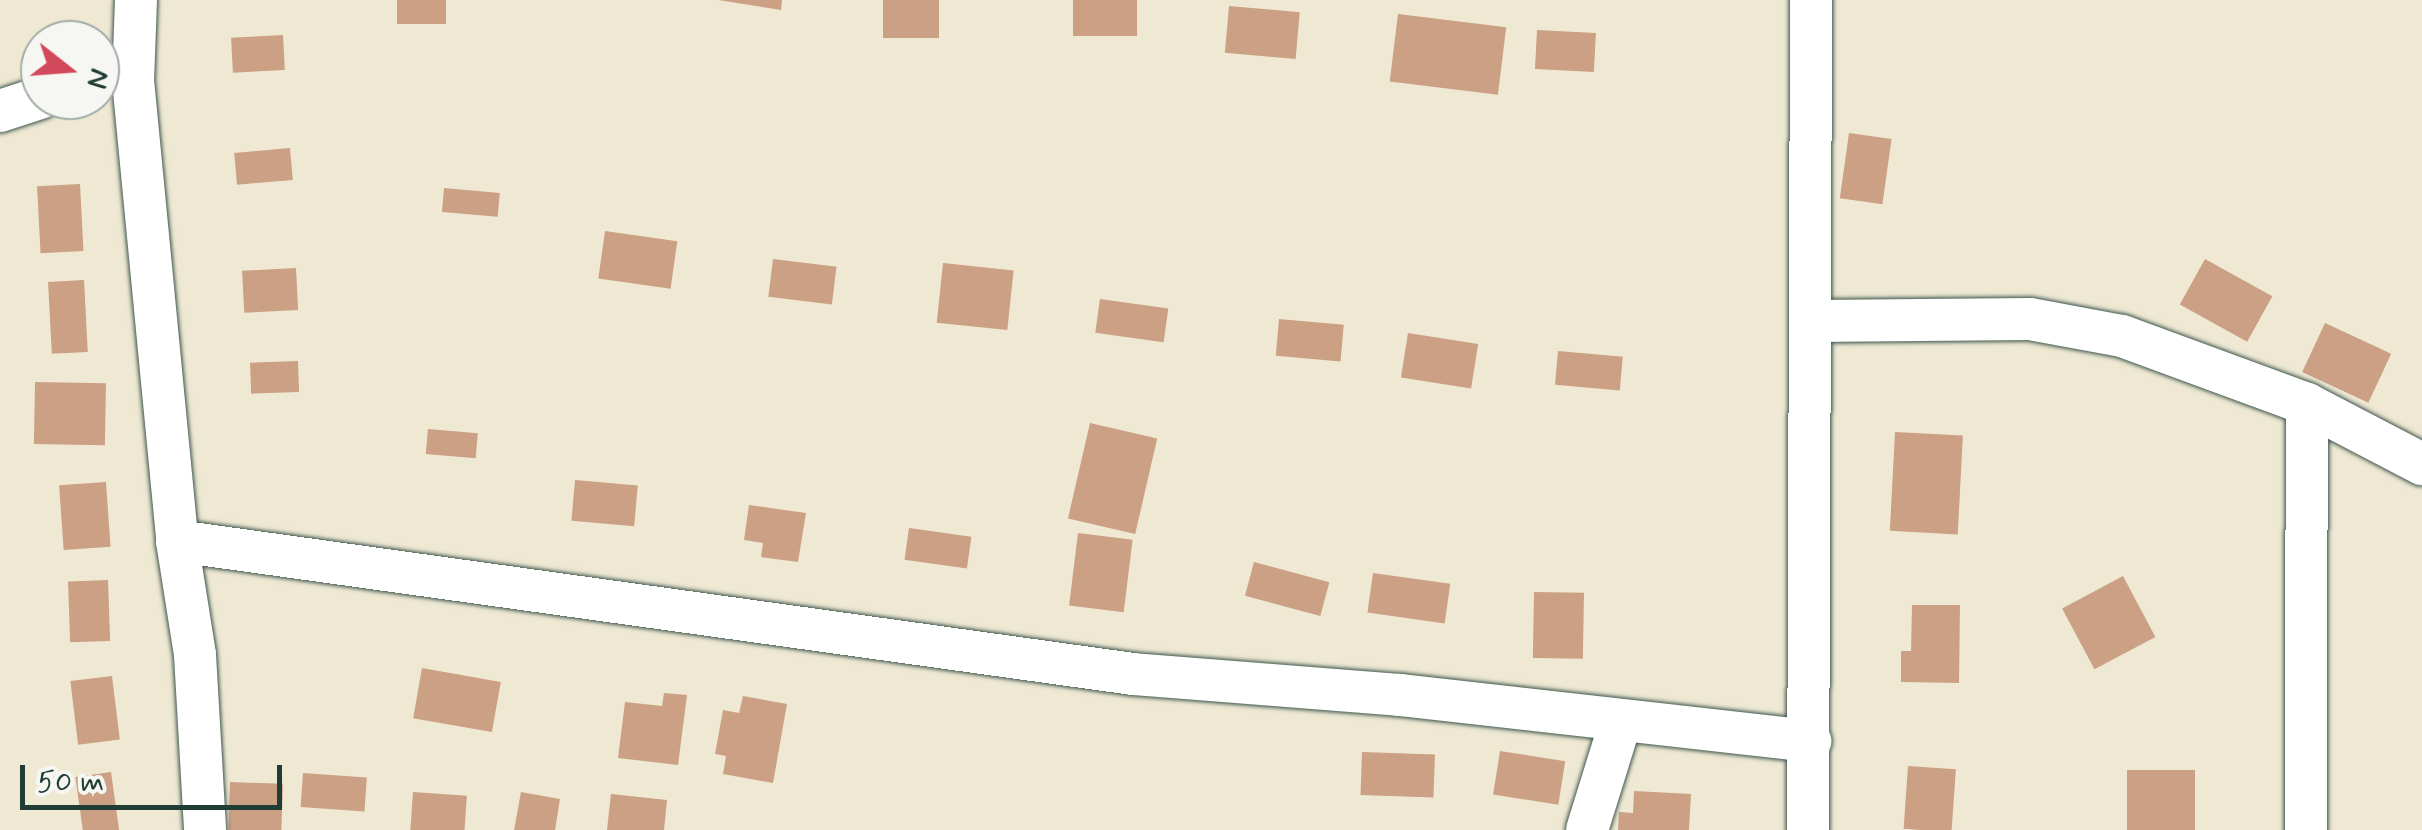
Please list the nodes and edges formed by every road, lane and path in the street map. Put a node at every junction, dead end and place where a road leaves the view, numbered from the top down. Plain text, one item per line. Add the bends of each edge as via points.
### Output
1 (136, 0) edge
2 (1811, 0) edge
3 (120, 69) edge
4 (120, 105) edge
5 (1813, 321) junction
6 (2307, 404) junction
7 (2422, 464) edge
8 (176, 541) junction
9 (1621, 721) junction
10 (1810, 742) junction
11 (205, 830) edge
12 (1587, 830) edge
13 (1808, 830) edge
14 (2306, 830) edge

1 - 3 street
2 - 5 street
4 - 8 street
5 - 6 street via 2030,319 2122,336
5 - 10 street
6 - 7 street
6 - 14 street
8 - 9 street via 1094,669
8 - 11 street via 194,654
9 - 10 street
9 - 12 street
10 - 13 street

